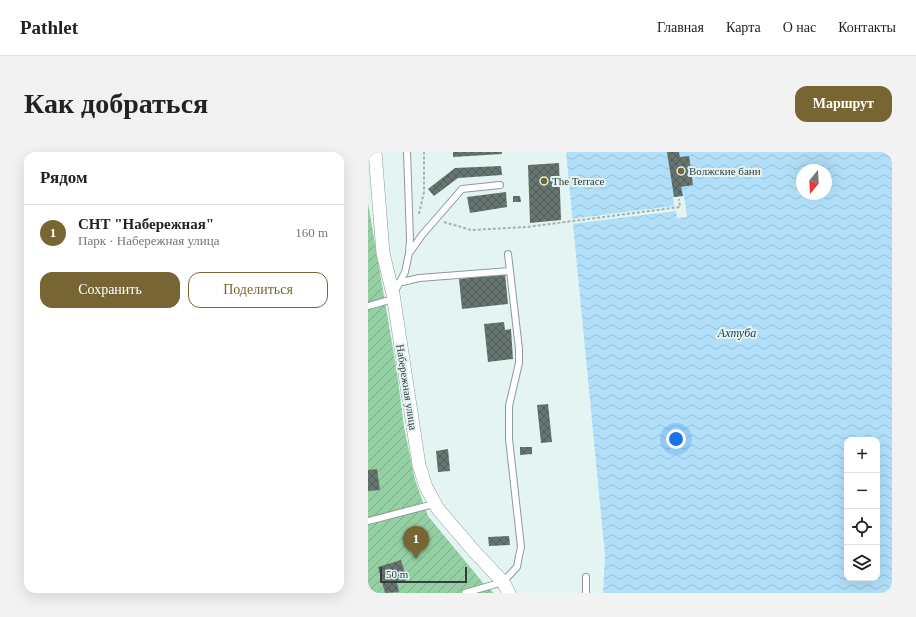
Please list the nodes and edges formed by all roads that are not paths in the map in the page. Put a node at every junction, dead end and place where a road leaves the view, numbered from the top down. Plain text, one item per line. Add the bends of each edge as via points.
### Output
1 (375, 152) edge
2 (407, 152) edge
3 (500, 185) dead end
4 (409, 253) junction
5 (508, 254) dead end
6 (510, 271) junction
7 (395, 292) junction
8 (368, 306) edge
9 (434, 504) junction
10 (368, 521) edge
11 (586, 577) dead end
12 (506, 588) edge
13 (465, 593) edge
14 (586, 593) edge

1 - 7 street, Набережная улица via 383,253
2 - 4 lane
3 - 4 lane via 462,189
4 - 7 lane
5 - 6 lane
6 - 7 lane via 419,278
6 - 12 lane via 519,363 509,406 509,439 521,547 517,567
7 - 8 lane
7 - 9 street, Набережная улица via 419,465
9 - 10 lane
9 - 12 street, Набережная улица
11 - 14 lane
12 - 13 lane

